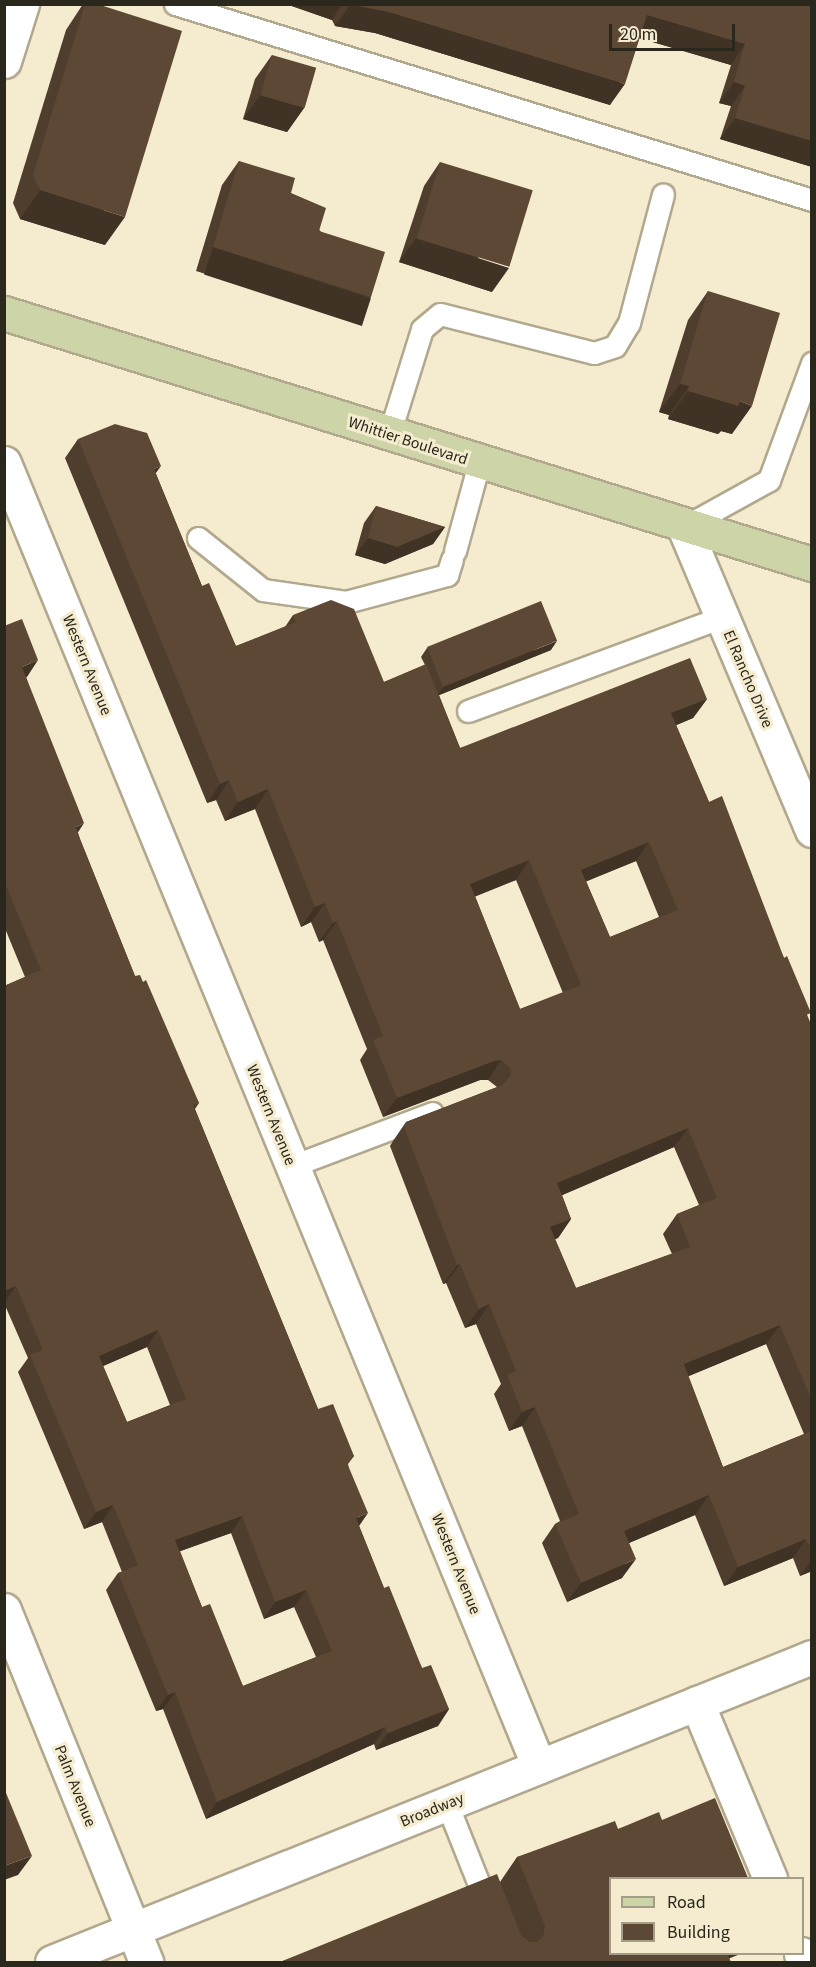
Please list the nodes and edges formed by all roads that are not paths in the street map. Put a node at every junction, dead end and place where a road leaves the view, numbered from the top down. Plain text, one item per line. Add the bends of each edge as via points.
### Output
1 (22, 4) edge
2 (175, 4) edge
3 (4, 61) edge
4 (663, 194) dead end
5 (812, 200) edge
6 (4, 314) edge
7 (812, 363) edge
8 (389, 435) junction
9 (4, 463) edge
10 (479, 463) junction
11 (684, 527) junction
12 (198, 538) dead end
13 (812, 564) edge
14 (722, 617) junction
15 (468, 711) dead end
16 (812, 830) edge
17 (453, 1104) edge
18 (292, 1166) junction
19 (4, 1610) edge
20 (812, 1657) edge
21 (697, 1703) junction
22 (539, 1767) junction
23 (447, 1804) junction
24 (770, 1877) edge
25 (133, 1930) junction
26 (52, 1962) edge
27 (146, 1962) edge
28 (510, 1962) edge

1 - 3 street
2 - 5 lane
4 - 8 lane via 629,323 615,346 594,353 440,314 422,329
6 - 8 main road, Whittier Boulevard
7 - 11 lane via 769,480
8 - 10 main road, Whittier Boulevard
9 - 18 street, Western Avenue
10 - 11 main road, Whittier Boulevard
10 - 12 lane via 447,575 346,602 262,590
11 - 13 main road, Whittier Boulevard
11 - 14 street, El Rancho Drive
14 - 15 lane
14 - 16 street, El Rancho Drive
17 - 18 lane
18 - 22 street, Western Avenue
19 - 25 street, Palm Avenue
20 - 21 street, Broadway
21 - 22 street, Broadway
21 - 24 street
22 - 23 street, Broadway
23 - 25 street, Broadway
23 - 28 lane
25 - 26 street, Broadway
25 - 27 street, Palm Avenue

